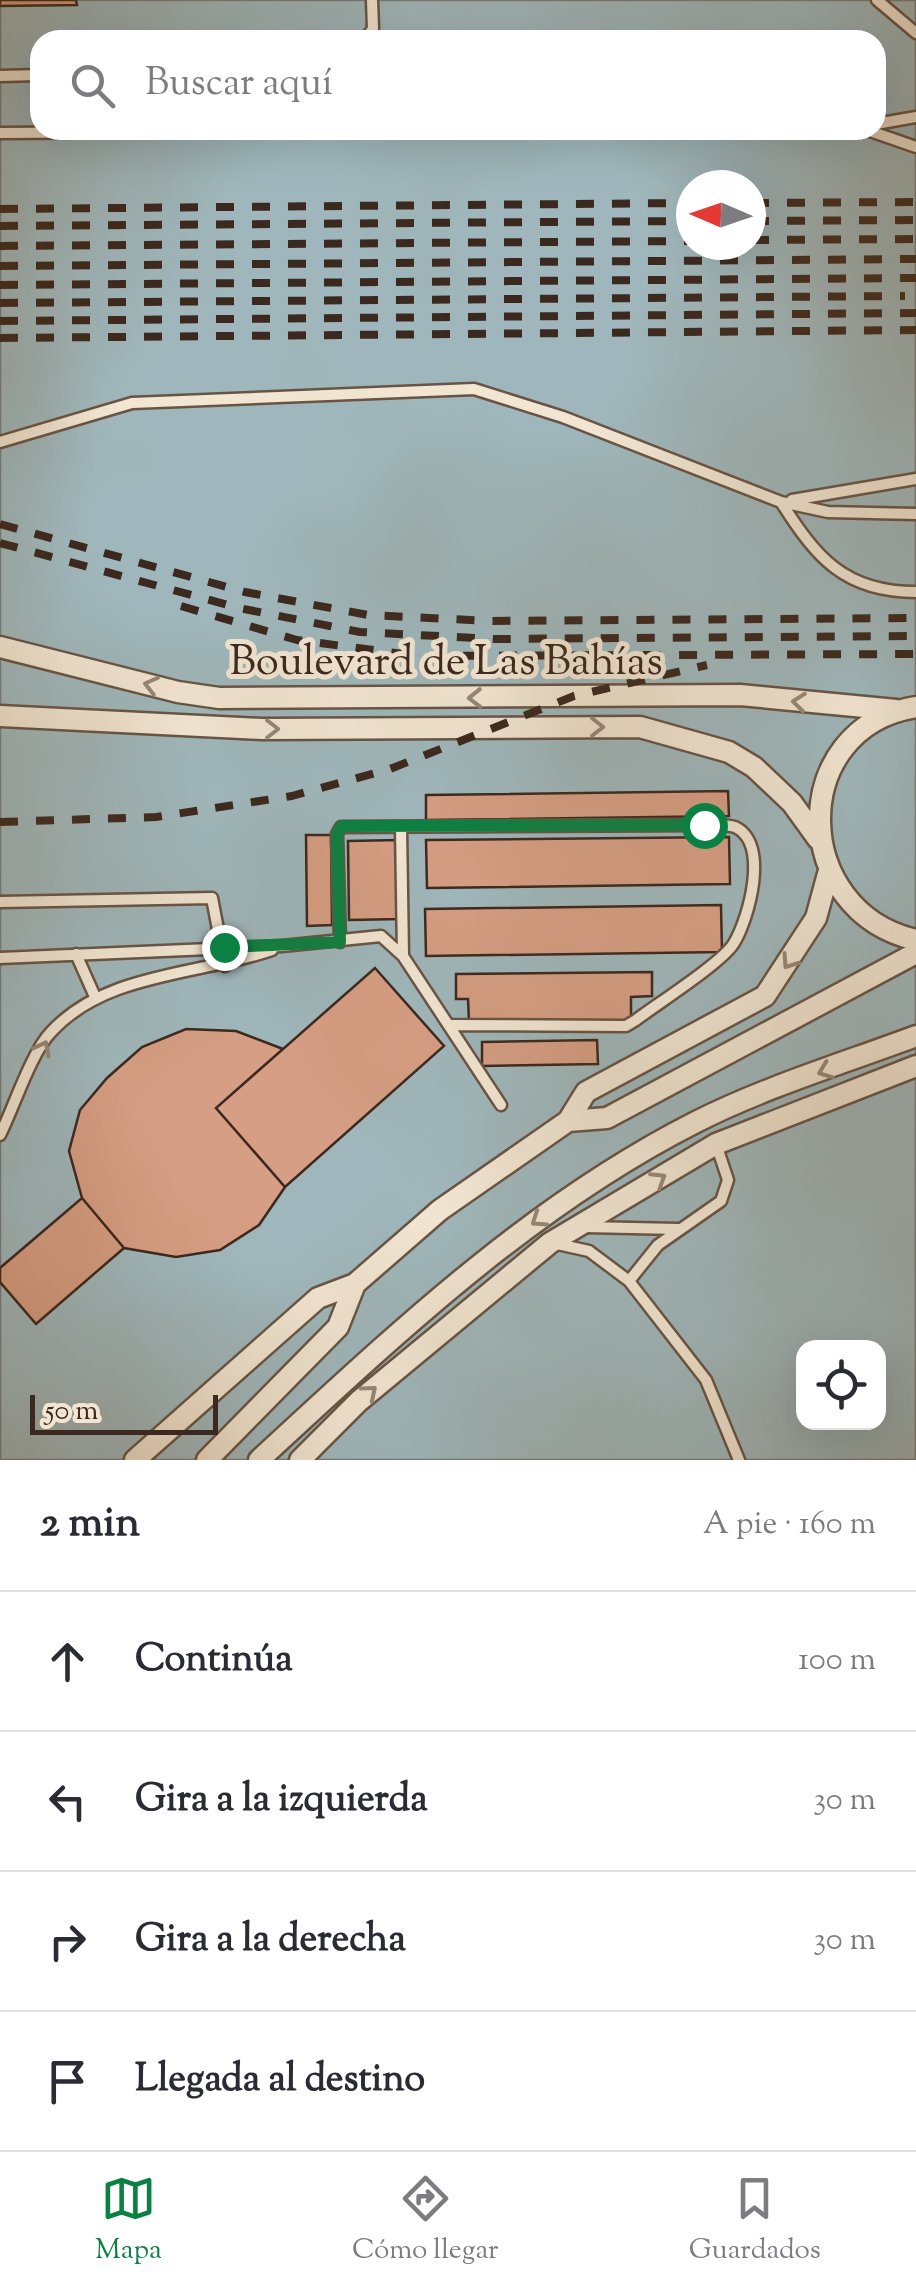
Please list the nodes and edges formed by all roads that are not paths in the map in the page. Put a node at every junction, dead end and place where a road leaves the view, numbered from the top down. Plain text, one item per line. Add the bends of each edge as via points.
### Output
1 (372, 0) edge
2 (877, 0) edge
3 (371, 30) edge
4 (916, 33) edge
5 (30, 75) edge
6 (0, 76) edge
7 (916, 117) edge
8 (886, 122) edge
9 (0, 133) edge
10 (30, 133) edge
11 (886, 137) edge
12 (916, 147) edge
13 (0, 442) edge
14 (916, 480) edge
15 (781, 502) junction
16 (916, 514) edge
17 (916, 592) edge
18 (0, 647) edge
19 (906, 708) edge
20 (0, 716) edge
21 (401, 828) junction
22 (818, 838) junction
23 (828, 874) junction
24 (0, 902) edge
25 (916, 940) edge
26 (340, 942) junction
27 (282, 946) junction
28 (224, 947) junction
29 (916, 953) edge
30 (76, 954) junction
31 (404, 956) junction
32 (0, 958) edge
33 (226, 966) junction
34 (96, 999) junction
35 (452, 1024) junction
36 (916, 1036) edge
37 (916, 1066) edge
38 (502, 1105) dead end
39 (568, 1121) junction
40 (0, 1135) edge
41 (716, 1144) junction
42 (579, 1227) junction
43 (678, 1229) junction
44 (550, 1242) junction
45 (629, 1280) junction
46 (355, 1284) junction
47 (135, 1460) edge
48 (207, 1460) edge
49 (259, 1460) edge
50 (300, 1460) edge
51 (739, 1460) edge

1 - 3 lane
2 - 4 lane
5 - 6 lane
7 - 8 lane
9 - 10 lane
11 - 12 lane
13 - 15 lane via 132,403 474,388
14 - 15 lane
15 - 16 lane via 828,512
15 - 17 lane via 814,554 848,580
19 -> 18 street, Boulevard de Las Bahías via 740,696 219,698
19 - 22 street via 851,739 824,785
20 -> 22 street, Boulevard de Las Bahías via 262,730 640,727 730,752 792,803
21 - 26 lane via 338,828
21 - 31 lane
21 - 35 lane via 732,826 744,833 755,862 754,892 734,945 626,1026
22 - 23 street
23 - 25 street via 854,910 890,934
23 -> 39 street via 816,918 765,996 586,1092
24 - 28 lane via 212,898
26 - 27 lane
26 - 31 lane via 380,936
27 - 28 lane
27 - 33 lane
28 - 30 lane
28 - 33 lane
29 - 39 street via 607,1118
30 - 32 lane
30 - 34 lane
31 - 35 lane
33 - 34 lane via 139,981
40 -> 34 lane via 50,1033
35 - 38 lane
36 -> 49 street via 698,1121 598,1179 507,1241
37 - 41 street
39 - 46 street via 440,1210
42 -> 41 street
41 - 43 lane via 728,1180 721,1201
42 - 43 lane
42 - 44 street
43 - 45 lane
44 - 45 lane via 589,1251
50 -> 44 street via 360,1401
45 - 51 lane via 706,1380
46 - 47 street via 318,1298
46 - 48 street via 338,1326

